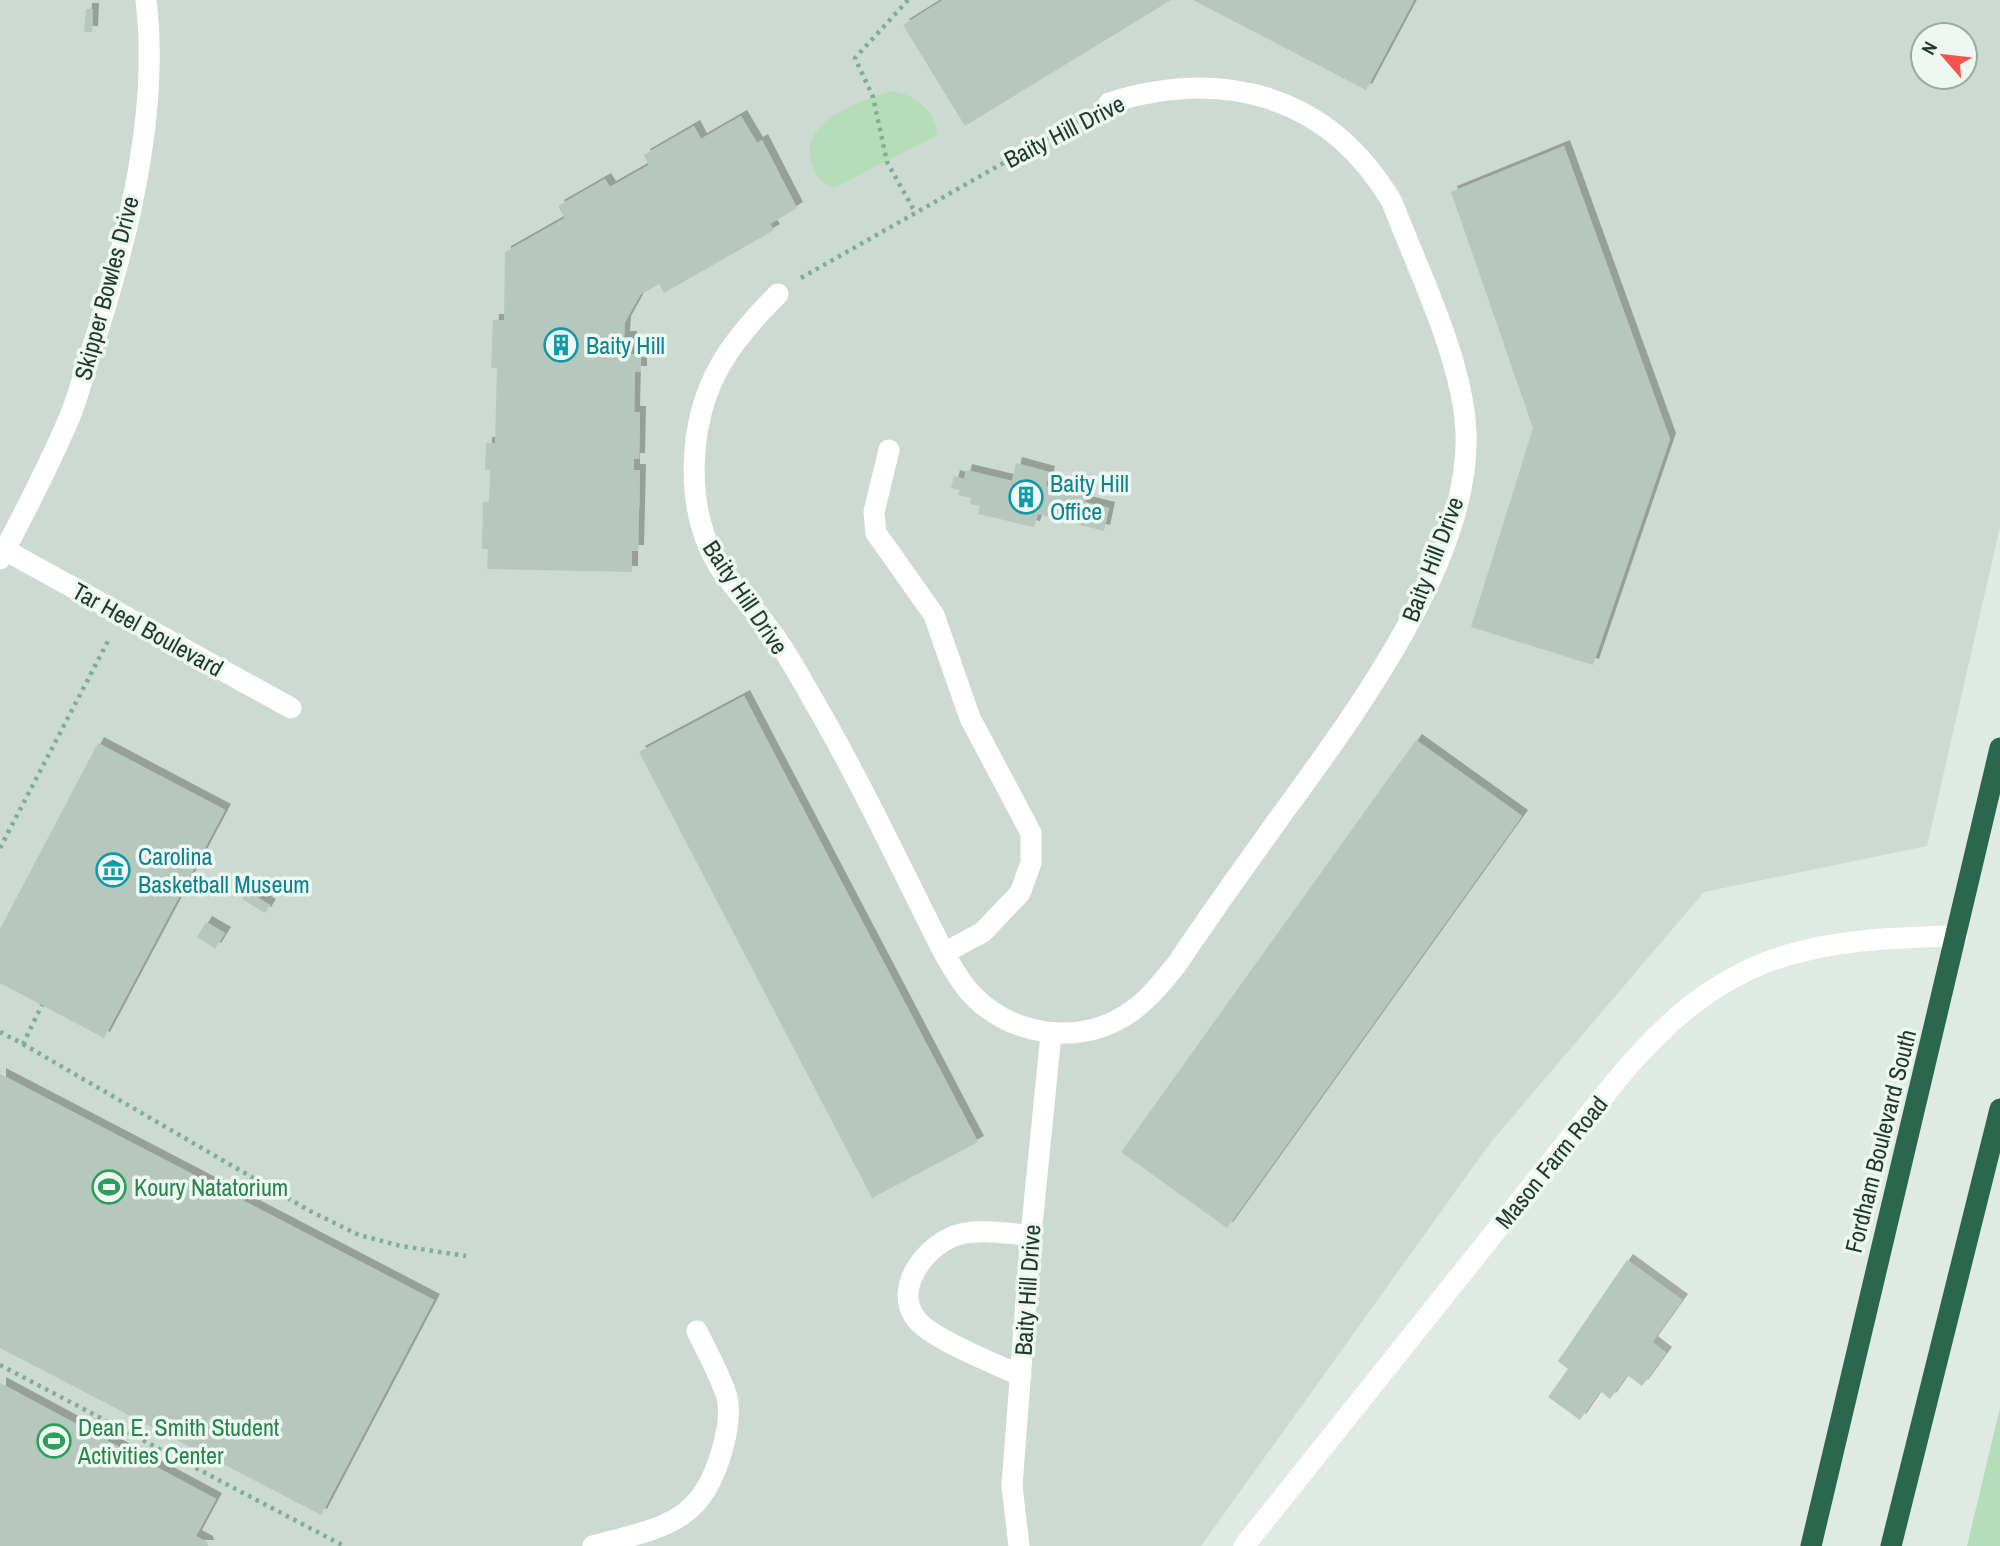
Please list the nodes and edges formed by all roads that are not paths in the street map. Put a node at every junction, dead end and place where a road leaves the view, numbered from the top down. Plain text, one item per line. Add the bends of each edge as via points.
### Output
1 (146, 0) edge
2 (1109, 103) road end
3 (778, 294) road end
4 (889, 450) dead end
5 (2, 554) edge
6 (291, 708) dead end
7 (2000, 748) edge
8 (1957, 936) junction
9 (944, 953) junction
10 (1051, 1034) junction
11 (2000, 1109) edge
12 (1031, 1235) junction
13 (697, 1331) dead end
14 (1021, 1376) junction
15 (593, 1546) edge
16 (1018, 1546) edge
17 (1244, 1546) edge
18 (1811, 1546) edge
19 (1891, 1546) edge

1 - 5 street, Skipper Bowles Drive via 145,123 132,200 104,312 69,419
2 - 10 street, Baity Hill Drive via 1167,88 1198,86 1258,94 1314,122 1356,155 1392,202 1461,390 1466,434 1462,482 1426,587 1398,645 1345,727 1152,994 1108,1024 1084,1032
3 - 9 street, Baity Hill Drive via 739,336 719,366 706,398 695,461 703,533 717,563 766,626 814,700
4 - 9 street via 874,512 876,533 934,615 970,719 1031,833 1031,863 1020,893 983,932
5 - 6 street, Tar Heel Boulevard
7 - 8 highway, Fordham Boulevard South
8 - 17 street, Mason Farm Road via 1847,942 1772,959 1724,981 1668,1023 1607,1092
8 - 18 highway, Fordham Boulevard South
9 - 10 street, Baity Hill Drive via 968,991 983,1004 1024,1027
10 - 12 street, Baity Hill Drive
11 - 19 highway
12 - 14 street, Baity Hill Drive
12 - 14 street via 978,1232 943,1242 919,1265 908,1296 909,1309 929,1331
13 - 15 street via 727,1397 727,1434 715,1476 695,1507 673,1521
14 - 16 street, Baity Hill Drive via 1012,1486

